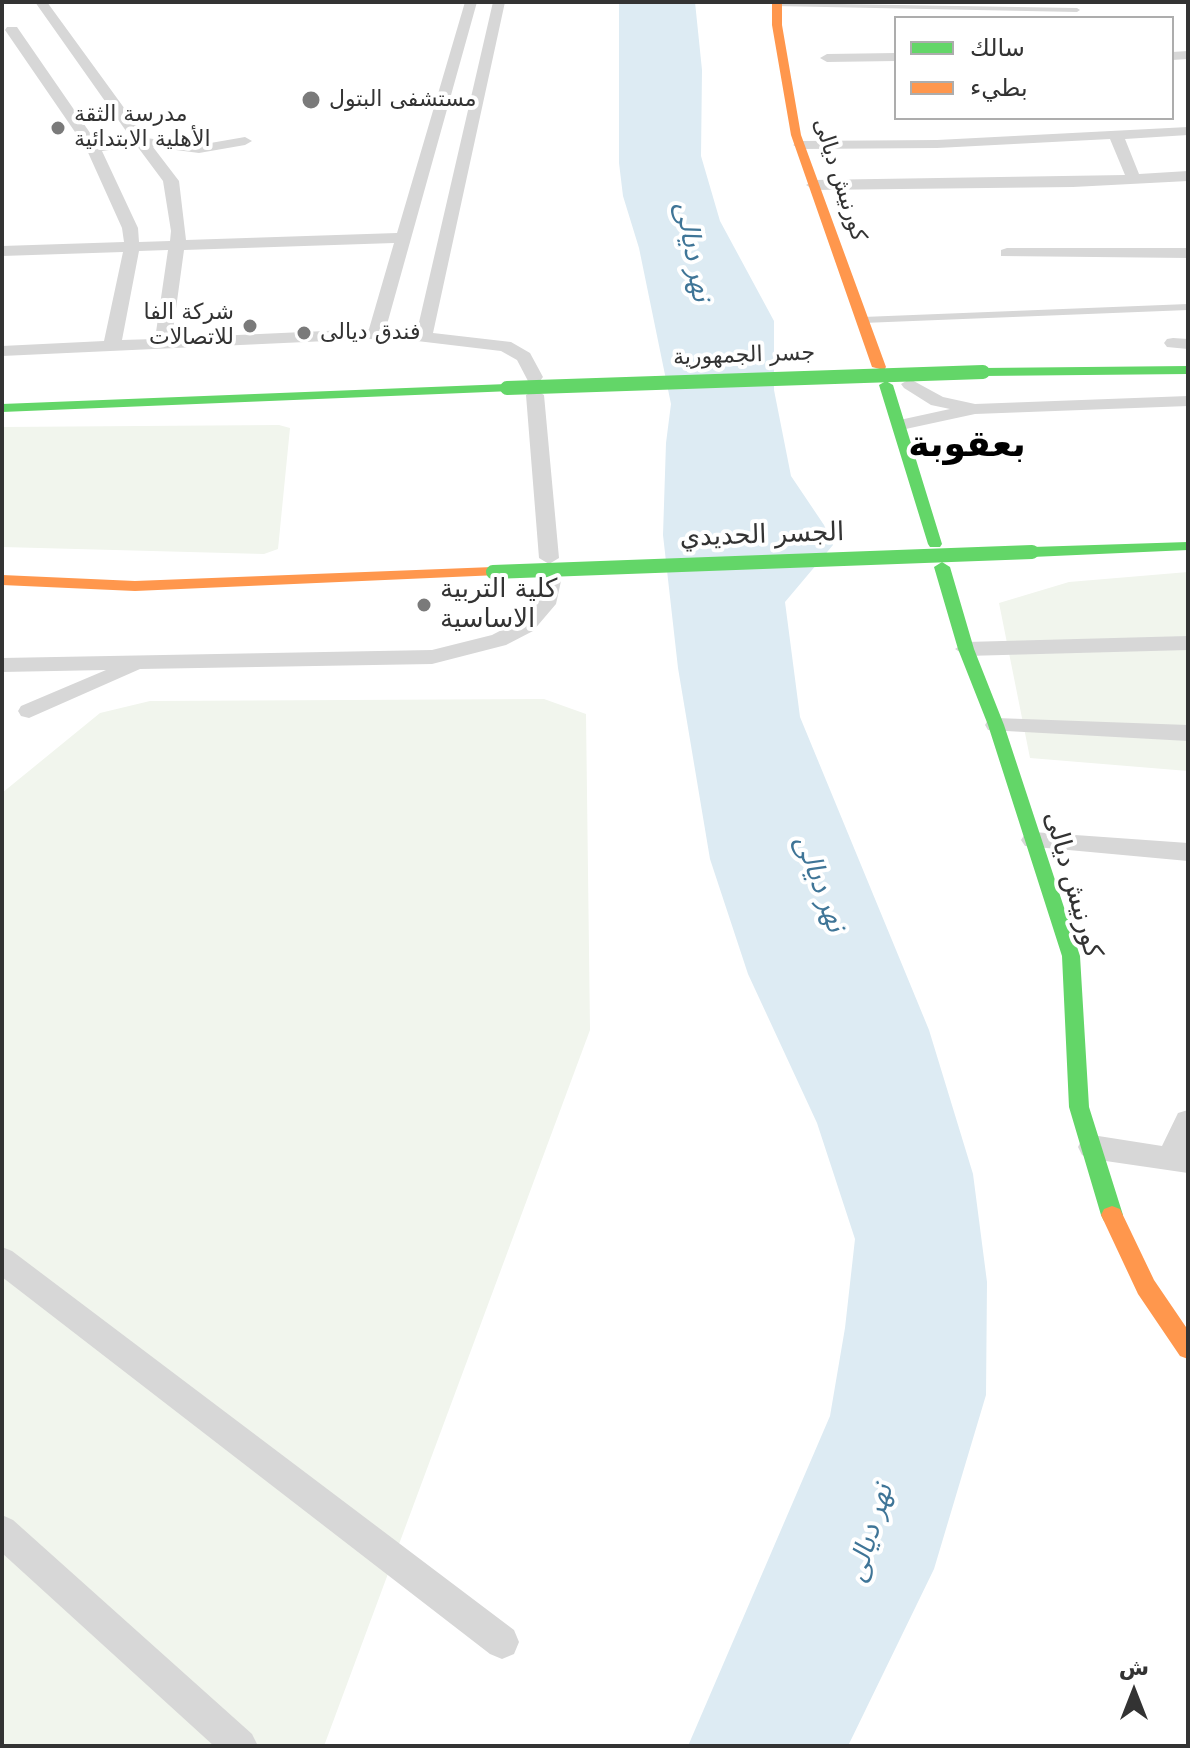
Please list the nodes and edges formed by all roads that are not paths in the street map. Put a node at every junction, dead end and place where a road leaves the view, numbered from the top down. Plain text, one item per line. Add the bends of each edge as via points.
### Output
1 (41, 2) edge
2 (471, 2) edge
3 (499, 2) edge
4 (777, 4) edge
5 (1077, 10) dead end
6 (14, 30) edge
7 (43, 31) dead end
8 (59, 31) junction
9 (894, 57) edge
10 (827, 58) dead end
11 (1188, 131) edge
12 (1115, 133) junction
13 (139, 141) junction
14 (245, 141) dead end
15 (800, 145) junction
16 (93, 148) junction
17 (1188, 176) edge
18 (1134, 179) junction
19 (814, 185) junction
20 (405, 238) junction
21 (178, 246) junction
22 (132, 247) junction
23 (2, 251) edge
24 (1007, 253) dead end
25 (1188, 253) edge
26 (1188, 307) edge
27 (863, 320) junction
28 (376, 333) junction
29 (424, 336) junction
30 (163, 344) junction
31 (112, 346) junction
32 (2, 351) edge
33 (1188, 370) edge
34 (910, 384) dead end
35 (1188, 401) edge
36 (2, 408) edge
37 (975, 409) junction
38 (901, 425) junction
39 (935, 544) dead end
40 (1188, 546) edge
41 (549, 558) dead end
42 (942, 567) dead end
43 (2, 580) edge
44 (551, 581) dead end
45 (1188, 643) edge
46 (966, 649) junction
47 (140, 664) junction
48 (2, 665) edge
49 (29, 711) dead end
50 (996, 725) junction
51 (1188, 733) edge
52 (1033, 840) junction
53 (1188, 852) edge
54 (1188, 1121) edge
55 (1092, 1147) junction
56 (1179, 1159) edge
57 (2, 1260) edge
58 (1188, 1349) edge
59 (2, 1531) edge
60 (502, 1642) dead end
61 (240, 1746) edge

1 - 8 street
2 - 20 street
3 - 29 street
4 - 5 lane
4 - 15 main road, كورنيش ديالى
6 - 16 street
7 - 8 street
8 - 13 street
9 - 10 street
11 - 12 street
12 - 15 street via 937,144
12 - 18 street
13 - 14 street via 199,149
13 - 16 street
13 - 21 street via 171,181
15 - 19 main road, كورنيش ديالى
16 - 22 street via 128,221
17 - 18 street
18 - 19 street
19 - 27 main road, كورنيش ديالى
20 - 21 street
20 - 28 street
21 - 22 street
21 - 30 street
22 - 23 street
22 - 31 street
24 - 25 street
26 - 27 lane
27 - 38 main road, كورنيش ديالى
28 - 29 street
28 - 30 street
29 - 41 street via 505,346 524,357 535,386
30 - 31 street
31 - 32 street
33 - 36 main road, جسر الجمهورية, bridge via 983,372
34 - 37 street via 937,401
35 - 37 street
37 - 38 street
38 - 39 main road, كورنيش ديالى
40 - 43 main road, الجسر الحديدي, bridge via 135,586
42 - 46 main road, كورنيش ديالى
44 - 47 street via 546,604 526,626 467,651 432,657
45 - 46 street
46 - 50 main road, كورنيش ديالى
47 - 48 street
47 - 49 street
50 - 51 street
50 - 52 main road, كورنيش ديالى
52 - 53 street
52 - 55 main road, كورنيش ديالى via 1071,956 1079,1107
54 - 56 street
55 - 56 street
55 - 58 main road, كورنيش ديالى via 1113,1217 1146,1287
57 - 60 street
59 - 61 street

